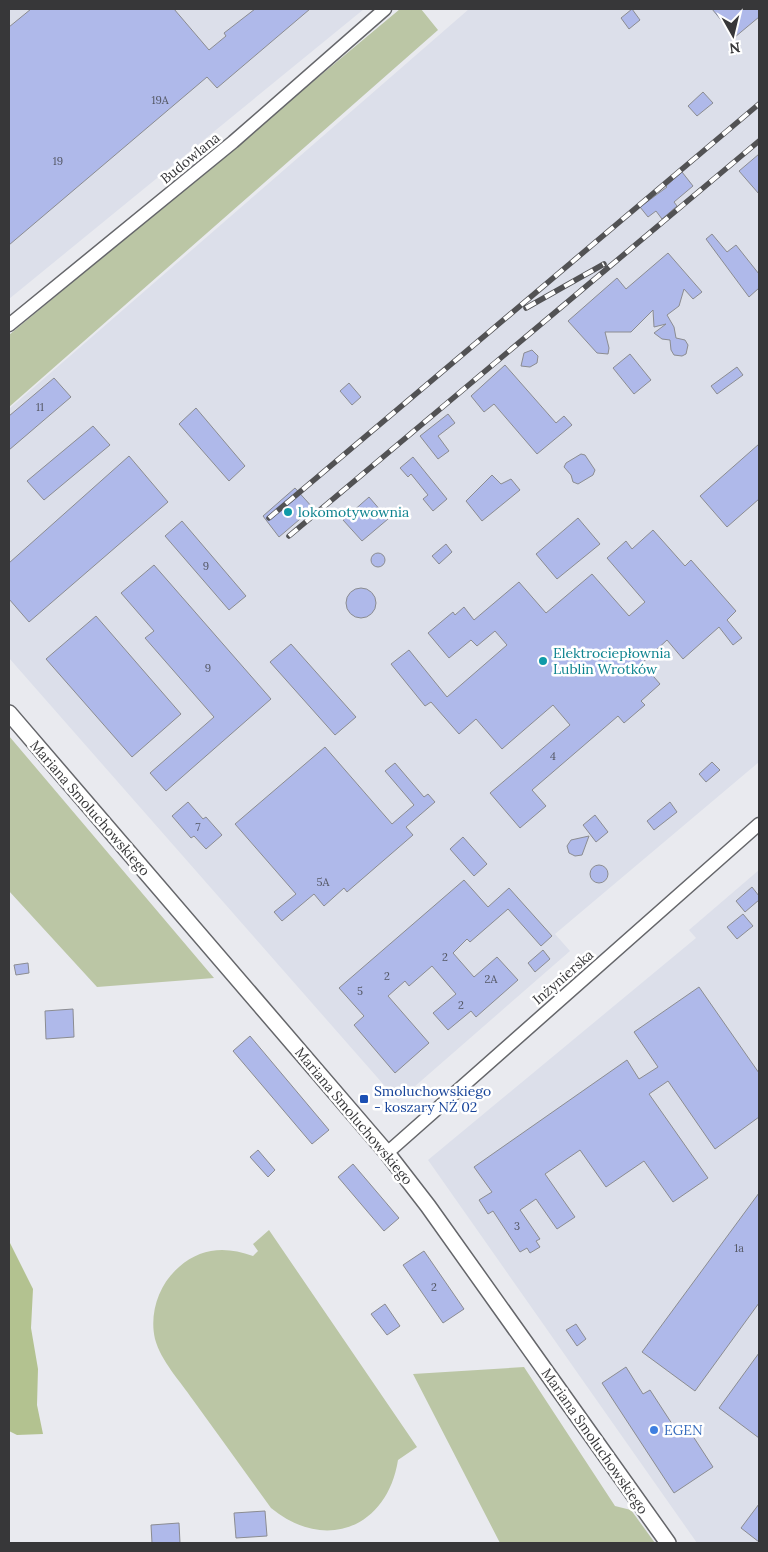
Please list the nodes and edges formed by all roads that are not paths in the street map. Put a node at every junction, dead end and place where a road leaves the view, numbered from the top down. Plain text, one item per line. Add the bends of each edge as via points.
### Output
1 (385, 9) edge
2 (9, 325) edge
3 (9, 713) edge
4 (759, 824) edge
5 (387, 1153) junction
6 (668, 1543) edge

1 - 2 street, Budowlana via 234,142
3 - 5 street, Mariana Smoluchowskiego
4 - 5 street, Inżynierska
5 - 6 street, Mariana Smoluchowskiego

